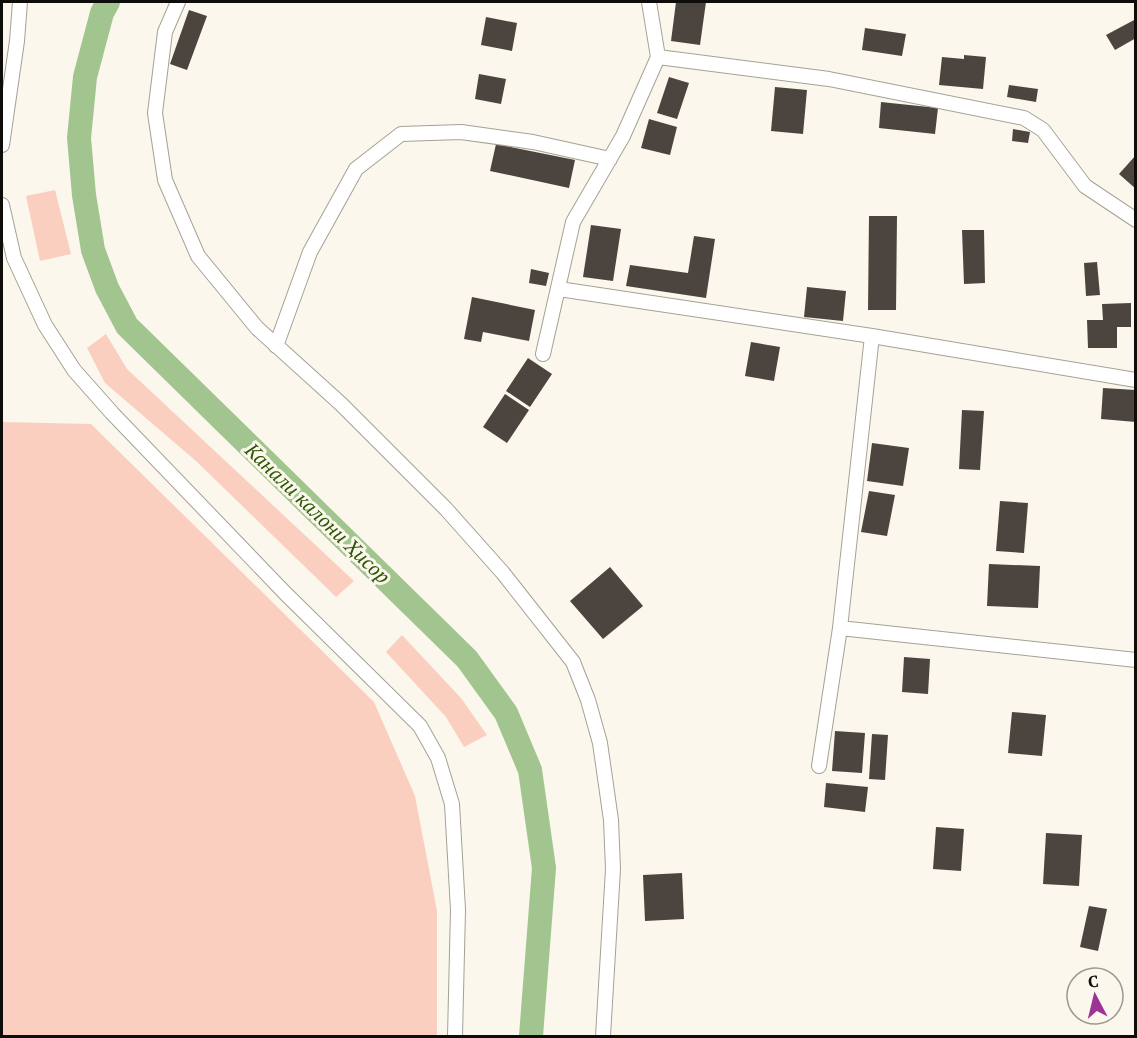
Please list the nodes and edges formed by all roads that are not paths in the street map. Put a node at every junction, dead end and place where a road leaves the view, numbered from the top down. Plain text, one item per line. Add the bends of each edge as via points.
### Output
1 (20, 2) edge
2 (178, 2) edge
3 (649, 2) edge
4 (658, 57) junction
5 (2, 145) edge
6 (610, 159) junction
7 (2, 205) edge
8 (1136, 220) edge
9 (559, 289) junction
10 (872, 336) junction
11 (276, 346) junction
12 (543, 354) dead end
13 (1136, 380) edge
14 (840, 628) junction
15 (1136, 660) edge
16 (819, 766) dead end
17 (455, 1036) edge
18 (603, 1036) edge

1 - 5 lane
2 - 11 lane via 165,32 156,113 165,180 198,256
3 - 4 lane
4 - 6 lane
4 - 8 lane via 829,79 1024,118 1043,130 1085,186
6 - 9 lane via 573,222
6 - 11 lane via 461,132 401,134 356,169 310,252
7 - 17 lane via 14,258 45,325 74,370 285,593 420,726 438,758 453,816 458,910
9 - 10 lane
9 - 12 lane
10 - 13 lane
10 - 14 lane
11 - 18 lane via 447,509 573,662 600,743 611,820 613,869
14 - 15 lane
14 - 16 lane

